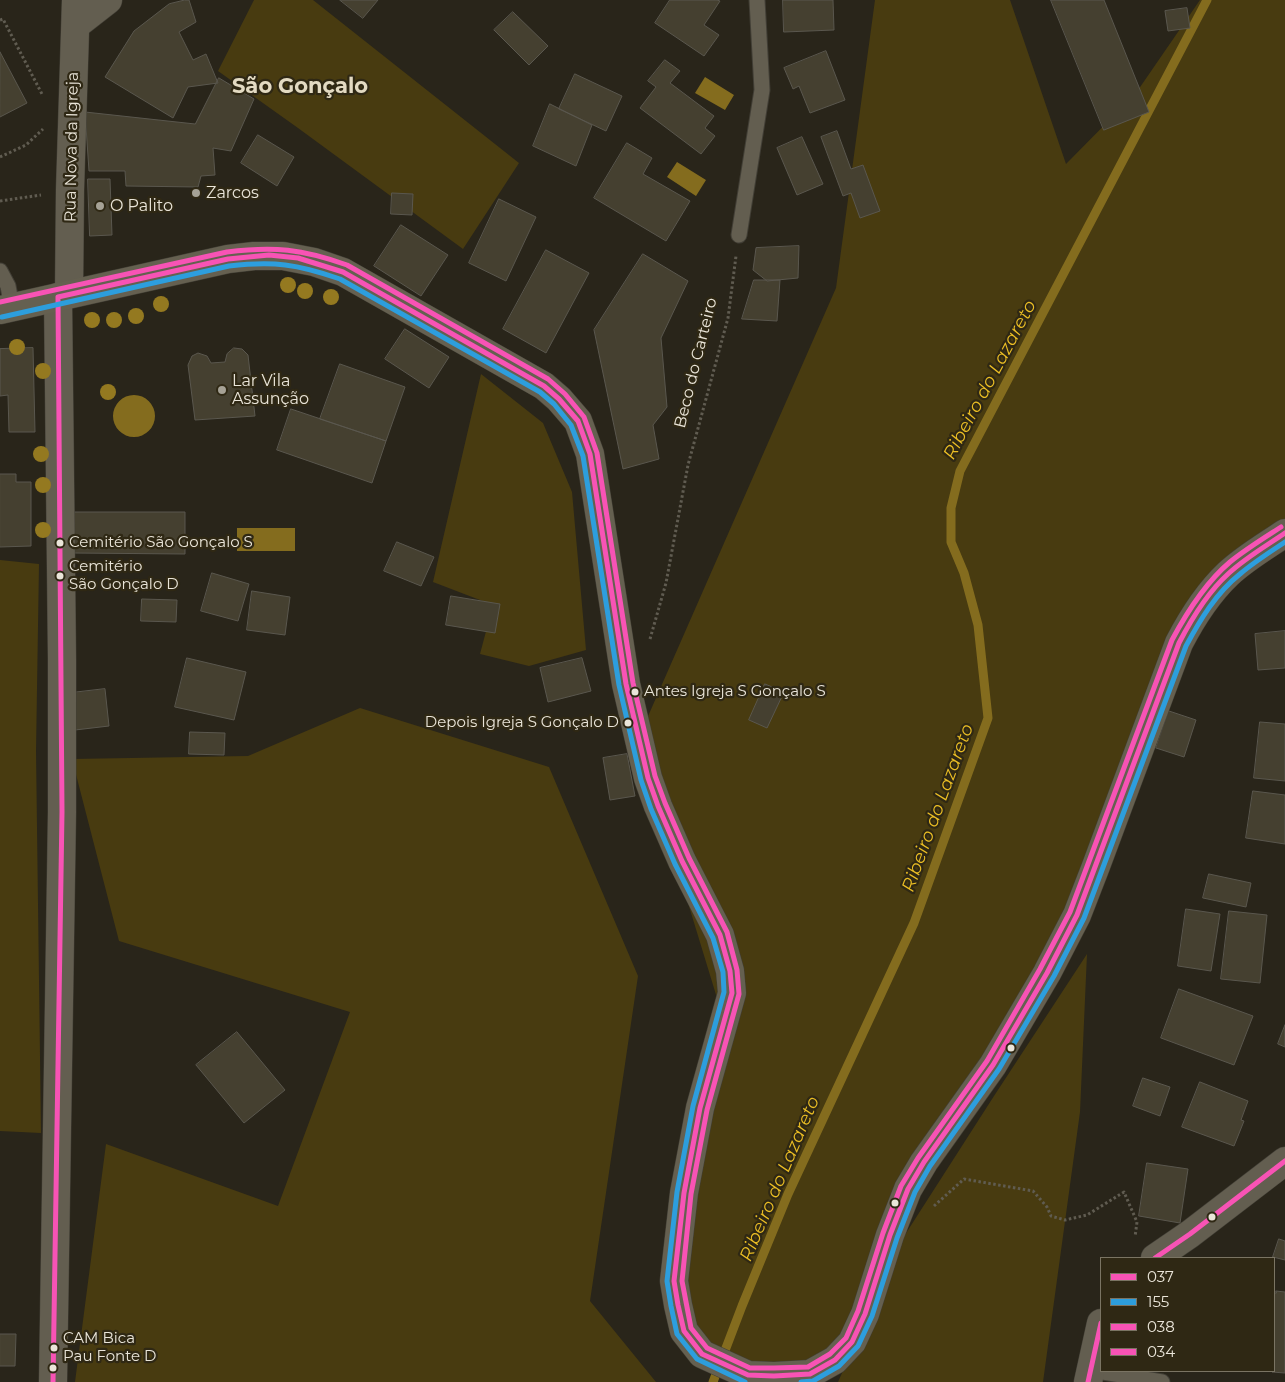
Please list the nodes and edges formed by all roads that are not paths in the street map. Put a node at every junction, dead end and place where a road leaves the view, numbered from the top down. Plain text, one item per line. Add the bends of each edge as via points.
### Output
1 (108, 0) edge
2 (757, 0) edge
3 (76, 13) edge
4 (739, 235) road end
5 (0, 271) edge
6 (64, 296) junction
7 (6, 309) edge
8 (1285, 533) edge
9 (1285, 1161) edge
10 (1156, 1257) edge
11 (1100, 1327) edge
12 (1089, 1376) edge
13 (54, 1382) edge
14 (1162, 1382) edge

1 - 3 street
2 - 4 lane via 762,90
3 - 6 street, Rua Nova da Igreja
5 - 7 lane via 8,286
6 - 7 main road
6 - 8 main road via 228,259 283,256 314,262 343,272 544,386 578,422 590,454 626,684 648,778 682,861 720,935 730,971 732,993 700,1108 686,1183 674,1281 678,1305 684,1330 702,1354 748,1375 810,1374 835,1360 852,1342 865,1314 908,1189 993,1065 1077,915 1179,643 1207,598 1228,574
6 - 13 street, Rua Nova da Igreja via 62,802
9 - 10 street
11 - 12 street
12 - 14 lane

